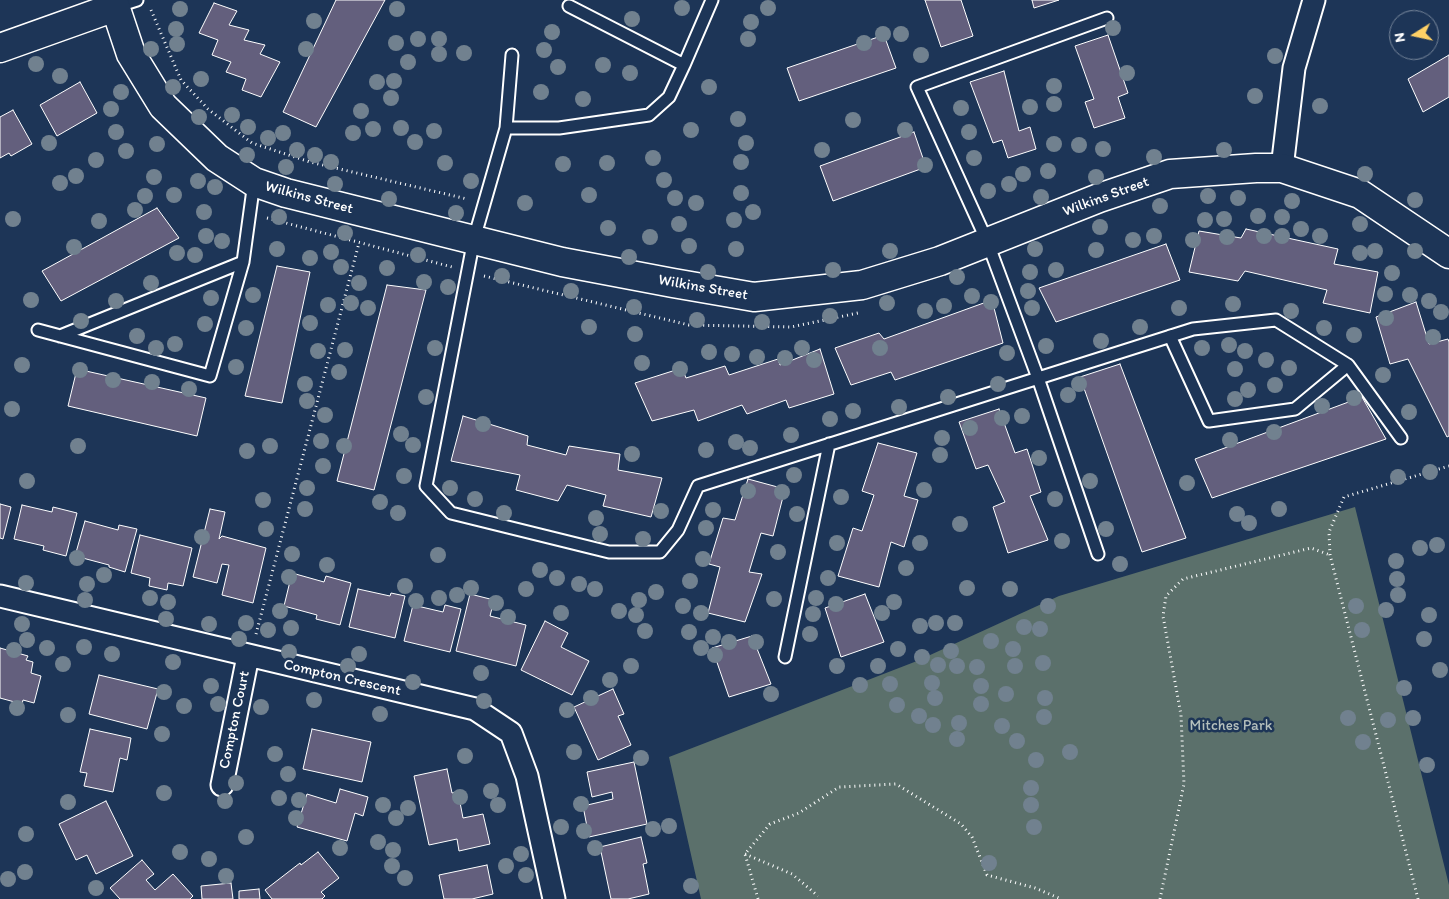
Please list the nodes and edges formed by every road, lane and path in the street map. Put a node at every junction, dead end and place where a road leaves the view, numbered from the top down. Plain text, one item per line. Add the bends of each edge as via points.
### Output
1 (712, 0) edge
2 (1314, 0) edge
3 (122, 2) edge
4 (569, 6) dead end
5 (150, 8) dead end
6 (1107, 18) dead end
7 (0, 48) edge
8 (512, 55) dead end
9 (684, 65) junction
10 (506, 128) junction
11 (1282, 168) junction
12 (254, 182) junction
13 (472, 200) dead end
14 (250, 212) junction
15 (474, 239) junction
16 (987, 241) junction
17 (359, 243) junction
18 (1449, 254) edge
19 (243, 262) junction
20 (460, 269) dead end
21 (38, 330) dead end
22 (60, 336) junction
23 (1170, 336) junction
24 (1348, 365) junction
25 (1038, 378) junction
26 (1401, 438) dead end
27 (829, 444) junction
28 (1449, 466) edge
29 (1098, 554) dead end
30 (1330, 555) junction
31 (0, 596) edge
32 (251, 649) junction
33 (785, 657) dead end
34 (222, 784) dead end
35 (745, 854) junction
36 (818, 896) dead end
37 (554, 899) edge
38 (758, 899) edge
39 (1062, 899) edge
40 (1160, 899) edge
41 (1418, 899) edge

1 - 9 lane
2 - 11 street via 1294,68
3 - 7 street
3 - 12 street, Wilkins Street via 131,54 163,106 217,158
4 - 9 lane
5 - 13 path via 181,80 208,109 252,142 310,162
6 - 16 lane via 917,87
8 - 10 lane
9 - 10 lane via 669,97 649,115 559,128
10 - 15 lane
11 - 16 street, Wilkins Street via 1170,174
11 - 18 street, Wilkins Street via 1360,194
12 - 14 lane
12 - 15 street, Wilkins Street via 286,193
14 - 17 path
14 - 19 lane
15 - 16 street, Wilkins Street via 562,262 754,297 862,285 940,261
15 - 27 lane via 426,486 451,514 609,552 660,552 678,530 698,486
16 - 25 lane
17 - 20 path
17 - 32 path
19 - 22 lane
19 - 22 lane via 210,376
21 - 22 lane
23 - 24 lane via 1193,329 1276,320
23 - 24 lane via 1209,421 1295,409
23 - 25 lane
24 - 26 lane
25 - 27 lane
25 - 29 lane
27 - 33 lane
28 - 30 path via 1344,497 1330,532
30 - 40 path via 1312,548 1183,579 1166,596 1163,616 1181,715 1184,784
30 - 41 path
31 - 32 street, Compton Crescent
32 - 34 street, Compton Court
32 - 37 street, Compton Crescent via 475,709 511,733 527,776
35 - 36 path via 792,874
35 - 38 path
35 - 39 path via 770,824 799,813 839,787 896,784 961,824 972,837 987,875

